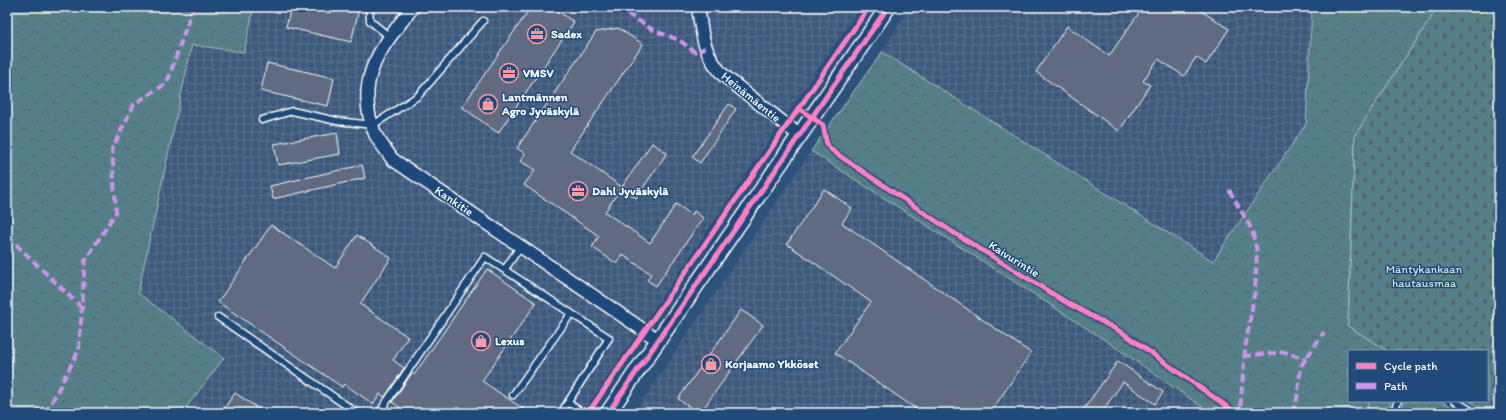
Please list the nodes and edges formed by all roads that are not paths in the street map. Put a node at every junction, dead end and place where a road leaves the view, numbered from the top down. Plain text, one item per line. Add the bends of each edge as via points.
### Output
1 (369, 7) edge
2 (413, 7) edge
3 (698, 7) edge
4 (888, 7) edge
5 (483, 21) dead end
6 (390, 37) junction
7 (262, 120) dead end
8 (373, 125) junction
9 (799, 135) junction
10 (520, 247) junction
11 (504, 269) junction
12 (571, 314) junction
13 (218, 317) dead end
14 (658, 340) junction
15 (513, 395) dead end
16 (1398, 402) edge
17 (1457, 402) edge
18 (568, 403) junction
19 (357, 413) edge
20 (379, 413) edge
21 (562, 413) edge
22 (583, 413) edge
23 (608, 413) edge
24 (1393, 413) edge
25 (1475, 413) edge

1 - 6 lane via 370,22
2 - 6 street, Kankitie
3 - 9 street, Heinämäentie via 705,48 715,67
4 - 9 street
5 - 8 lane via 418,96
6 - 8 street, Kankitie via 373,62 367,86 368,111
7 - 8 lane via 292,111 337,121
8 - 10 street, Kankitie via 376,135 392,159
9 - 14 street
10 - 11 lane
10 - 14 street, Kankitie
11 - 12 lane
11 - 20 lane via 486,256
12 - 15 lane
12 - 18 lane via 609,338
13 - 19 lane
14 - 23 street
16 - 24 lane
17 - 25 lane
18 - 21 lane
18 - 22 lane

